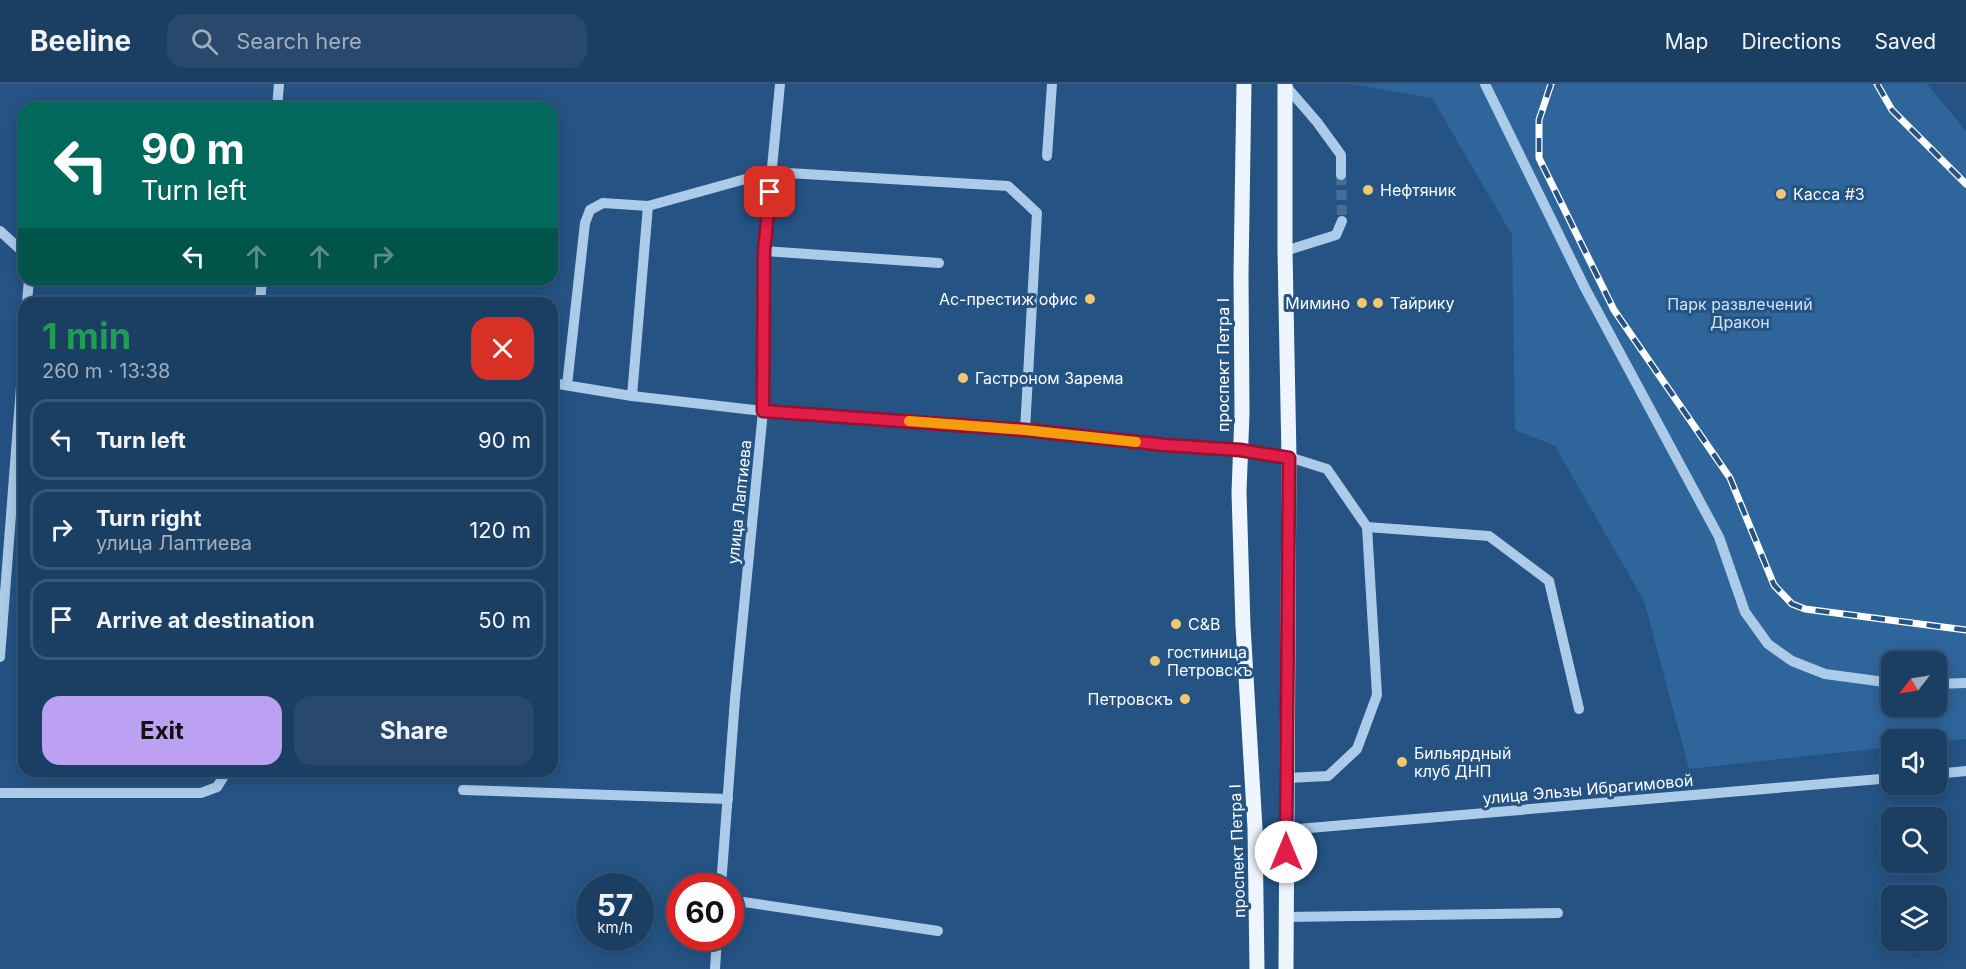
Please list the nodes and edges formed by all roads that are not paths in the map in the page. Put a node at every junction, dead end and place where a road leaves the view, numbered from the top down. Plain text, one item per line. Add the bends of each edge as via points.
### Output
1 (279, 84) edge
2 (780, 84) edge
3 (1053, 84) edge
4 (1244, 84) edge
5 (1286, 84) edge
6 (1485, 84) edge
7 (278, 102) edge
8 (1047, 156) dead end
9 (771, 172) junction
10 (1341, 175) tunnel mouth
11 (648, 206) junction
12 (1342, 221) dead end
13 (0, 231) edge
14 (18, 248) edge
15 (764, 251) junction
16 (1285, 251) junction
17 (939, 263) dead end
18 (558, 384) edge
19 (567, 385) junction
20 (632, 396) junction
21 (763, 411) junction
22 (18, 425) edge
23 (1025, 430) junction
24 (1240, 450) junction
25 (1289, 458) junction
26 (1367, 527) junction
27 (0, 657) edge
28 (1881, 682) edge
29 (1966, 683) edge
30 (1947, 684) edge
31 (1580, 709) dead end
32 (1966, 771) edge
33 (1947, 773) edge
34 (223, 777) edge
35 (1287, 778) junction
36 (1881, 779) edge
37 (463, 790) dead end
38 (0, 793) edge
39 (728, 799) junction
40 (1286, 830) junction
41 (722, 873) edge
42 (744, 902) edge
43 (1558, 913) dead end
44 (1286, 918) junction
45 (938, 931) dead end
46 (716, 951) edge
47 (715, 969) edge
48 (1257, 969) edge
49 (1286, 969) edge

1 - 7 street
2 - 9 street, улица Лаптиева
3 - 8 street
4 - 24 main road, проспект Петра I
5 - 10 street via 1341,155
5 - 16 main road
6 - 28 street via 1585,288 1719,537 1745,612 1768,644 1792,662 1825,674
9 - 11 street
9 - 15 street, улица Лаптиева
9 - 23 street via 1008,186 1036,213
11 - 19 street via 603,203 590,210 585,222
11 - 20 street
12 - 16 street via 1336,235
13 - 14 street
15 - 17 street
15 - 21 street, улица Лаптиева
16 - 25 main road
18 - 19 street
19 - 20 street
20 - 21 street
21 - 23 street
21 - 39 street, улица Лаптиева
22 - 27 street
23 - 24 street
24 - 25 street
24 - 48 main road, проспект Петра I
25 - 26 street via 1327,469
25 - 35 main road
26 - 31 street via 1489,536 1550,581
26 - 35 street via 1377,695 1357,749 1328,776
29 - 30 street
32 - 33 street
34 - 38 street via 217,787 201,793
35 - 40 main road
36 - 40 street, улица Эльзы Ибрагимовой
37 - 39 street
39 - 41 street, улица Лаптиева
40 - 44 main road
42 - 45 street
43 - 44 street
44 - 49 main road
46 - 47 street

